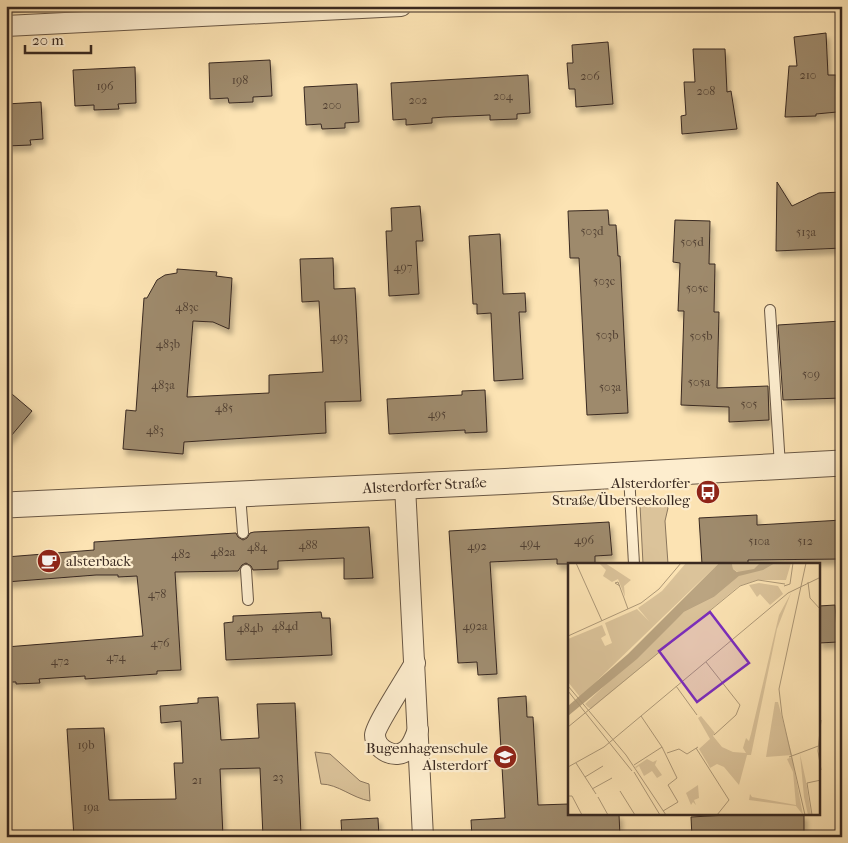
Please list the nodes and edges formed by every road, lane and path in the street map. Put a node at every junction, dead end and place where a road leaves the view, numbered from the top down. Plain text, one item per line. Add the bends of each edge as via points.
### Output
1 (401, 6) edge
2 (6, 26) edge
3 (770, 310) dead end
4 (842, 463) edge
5 (780, 467) junction
6 (629, 474) junction
7 (406, 486) junction
8 (240, 494) junction
9 (6, 505) edge
10 (243, 533) dead end
11 (634, 563) edge
12 (246, 570) dead end
13 (248, 600) dead end
14 (415, 663) junction
15 (418, 728) junction
16 (423, 837) edge

1 - 2 street
3 - 5 lane
4 - 5 street, Alsterdorfer Straße
5 - 6 street, Alsterdorfer Straße
6 - 7 street, Alsterdorfer Straße
6 - 11 lane
7 - 8 street, Alsterdorfer Straße
7 - 14 street
8 - 9 street, Alsterdorfer Straße
8 - 10 lane
12 - 13 lane
14 - 15 street
14 - 15 street via 379,722 375,736 379,747 398,755 406,752 413,743
15 - 16 street

